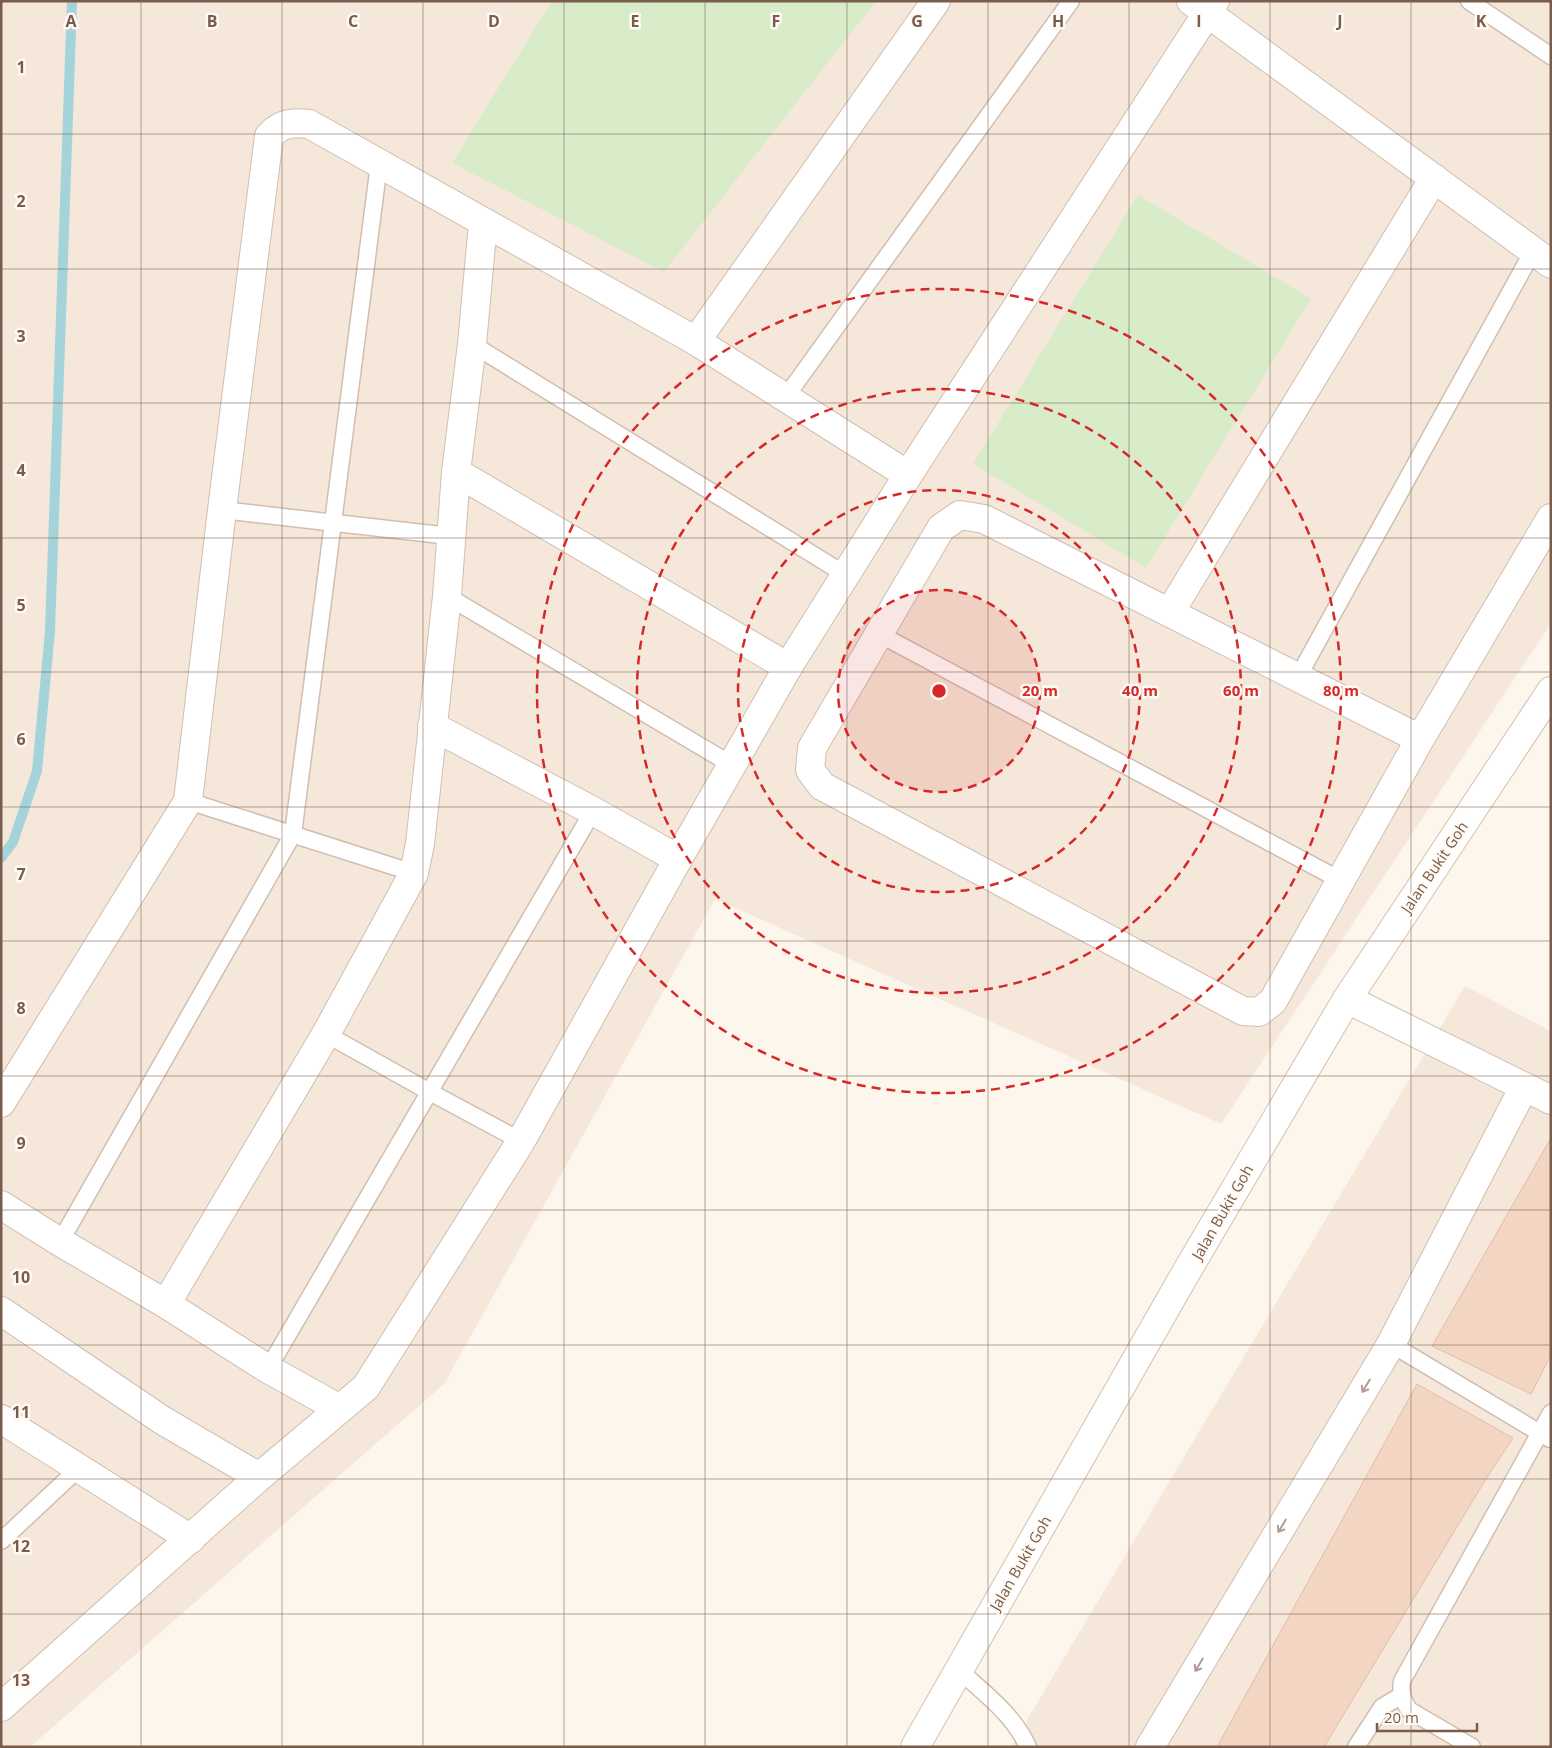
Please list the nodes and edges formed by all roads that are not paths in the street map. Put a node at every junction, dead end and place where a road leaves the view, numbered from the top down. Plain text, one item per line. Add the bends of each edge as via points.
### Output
1 (936, 1) edge
2 (1071, 1) edge
3 (1469, 1) edge
4 (1204, 5) edge
5 (1551, 56) edge
6 (379, 164) junction
7 (1434, 178) junction
8 (484, 223) junction
9 (1542, 258) edge
10 (696, 341) junction
11 (472, 344) junction
12 (785, 398) junction
13 (456, 472) junction
14 (908, 475) junction
15 (222, 510) junction
16 (1551, 518) edge
17 (332, 522) junction
18 (450, 536) junction
19 (846, 575) junction
20 (447, 596) junction
21 (1170, 612) junction
22 (880, 634) junction
23 (788, 668) junction
24 (1298, 677) junction
25 (1551, 691) edge
26 (432, 726) junction
27 (1420, 739) junction
28 (732, 765) junction
29 (188, 801) junction
30 (593, 811) junction
31 (293, 834) junction
32 (678, 859) junction
33 (414, 873) junction
34 (1340, 880) junction
35 (1347, 998) junction
36 (326, 1034) junction
37 (1524, 1087) junction
38 (428, 1092) junction
39 (1551, 1100) edge
40 (1, 1103) edge
41 (521, 1141) junction
42 (1, 1205) edge
43 (60, 1242) junction
44 (166, 1304) junction
45 (1, 1311) edge
46 (1391, 1344) junction
47 (268, 1369) junction
48 (340, 1409) junction
49 (1551, 1413) edge
50 (1, 1419) edge
51 (1546, 1436) edge
52 (78, 1468) junction
53 (259, 1477) junction
54 (191, 1539) junction
55 (1, 1540) edge
56 (959, 1670) junction
57 (1402, 1695) junction
58 (1, 1707) edge
59 (915, 1747) edge
60 (1028, 1747) edge
61 (1150, 1747) edge
62 (1356, 1747) edge
63 (1472, 1747) edge

1 - 10 street
2 - 12 lane
3 - 5 lane
4 - 7 street
4 - 14 street
6 - 8 street
6 - 15 street via 309,124 286,124 269,136
6 - 17 lane
7 - 9 street
7 - 21 street
8 - 10 street
8 - 11 street
9 - 24 lane
10 - 12 street
11 - 13 street
11 - 19 lane
12 - 14 street
13 - 18 street
13 - 23 street
14 - 19 street
15 - 17 lane
15 - 29 street
16 - 27 street
17 - 18 lane
17 - 31 lane
18 - 20 street
19 - 23 street
20 - 26 street
20 - 28 lane
21 - 22 street via 984,519 960,515 941,528
21 - 24 street
22 - 34 lane
22 - 34 street via 812,748 810,770 822,786 1242,1012 1259,1012 1273,1001
23 - 28 street
24 - 27 street
25 - 35 street, Jalan Bukit Goh
26 - 30 street
26 - 33 street
27 - 34 street
28 - 32 street
29 - 31 lane
29 - 40 street
30 - 32 street
30 - 38 lane
31 - 33 lane
31 - 43 lane
32 - 41 street
33 - 36 street
35 - 37 street
35 - 56 street, Jalan Bukit Goh
36 - 38 lane
36 - 44 street
37 - 39 street
37 - 46 street
38 - 41 lane
38 - 47 lane
41 - 48 street via 366,1387
42 - 43 street
43 - 44 street
44 - 47 street
45 - 53 street via 162,1420
46 - 51 lane
46 -> 61 street
47 - 48 street
48 - 53 street
49 - 51 lane
50 - 52 street
51 - 57 lane via 1402,1681
52 - 54 street
52 - 55 lane
53 - 54 street
54 - 58 street
56 - 59 street, Jalan Bukit Goh
56 - 60 lane via 1002,1709 1020,1730
57 - 62 lane via 1382,1707
57 - 63 lane via 1409,1710

